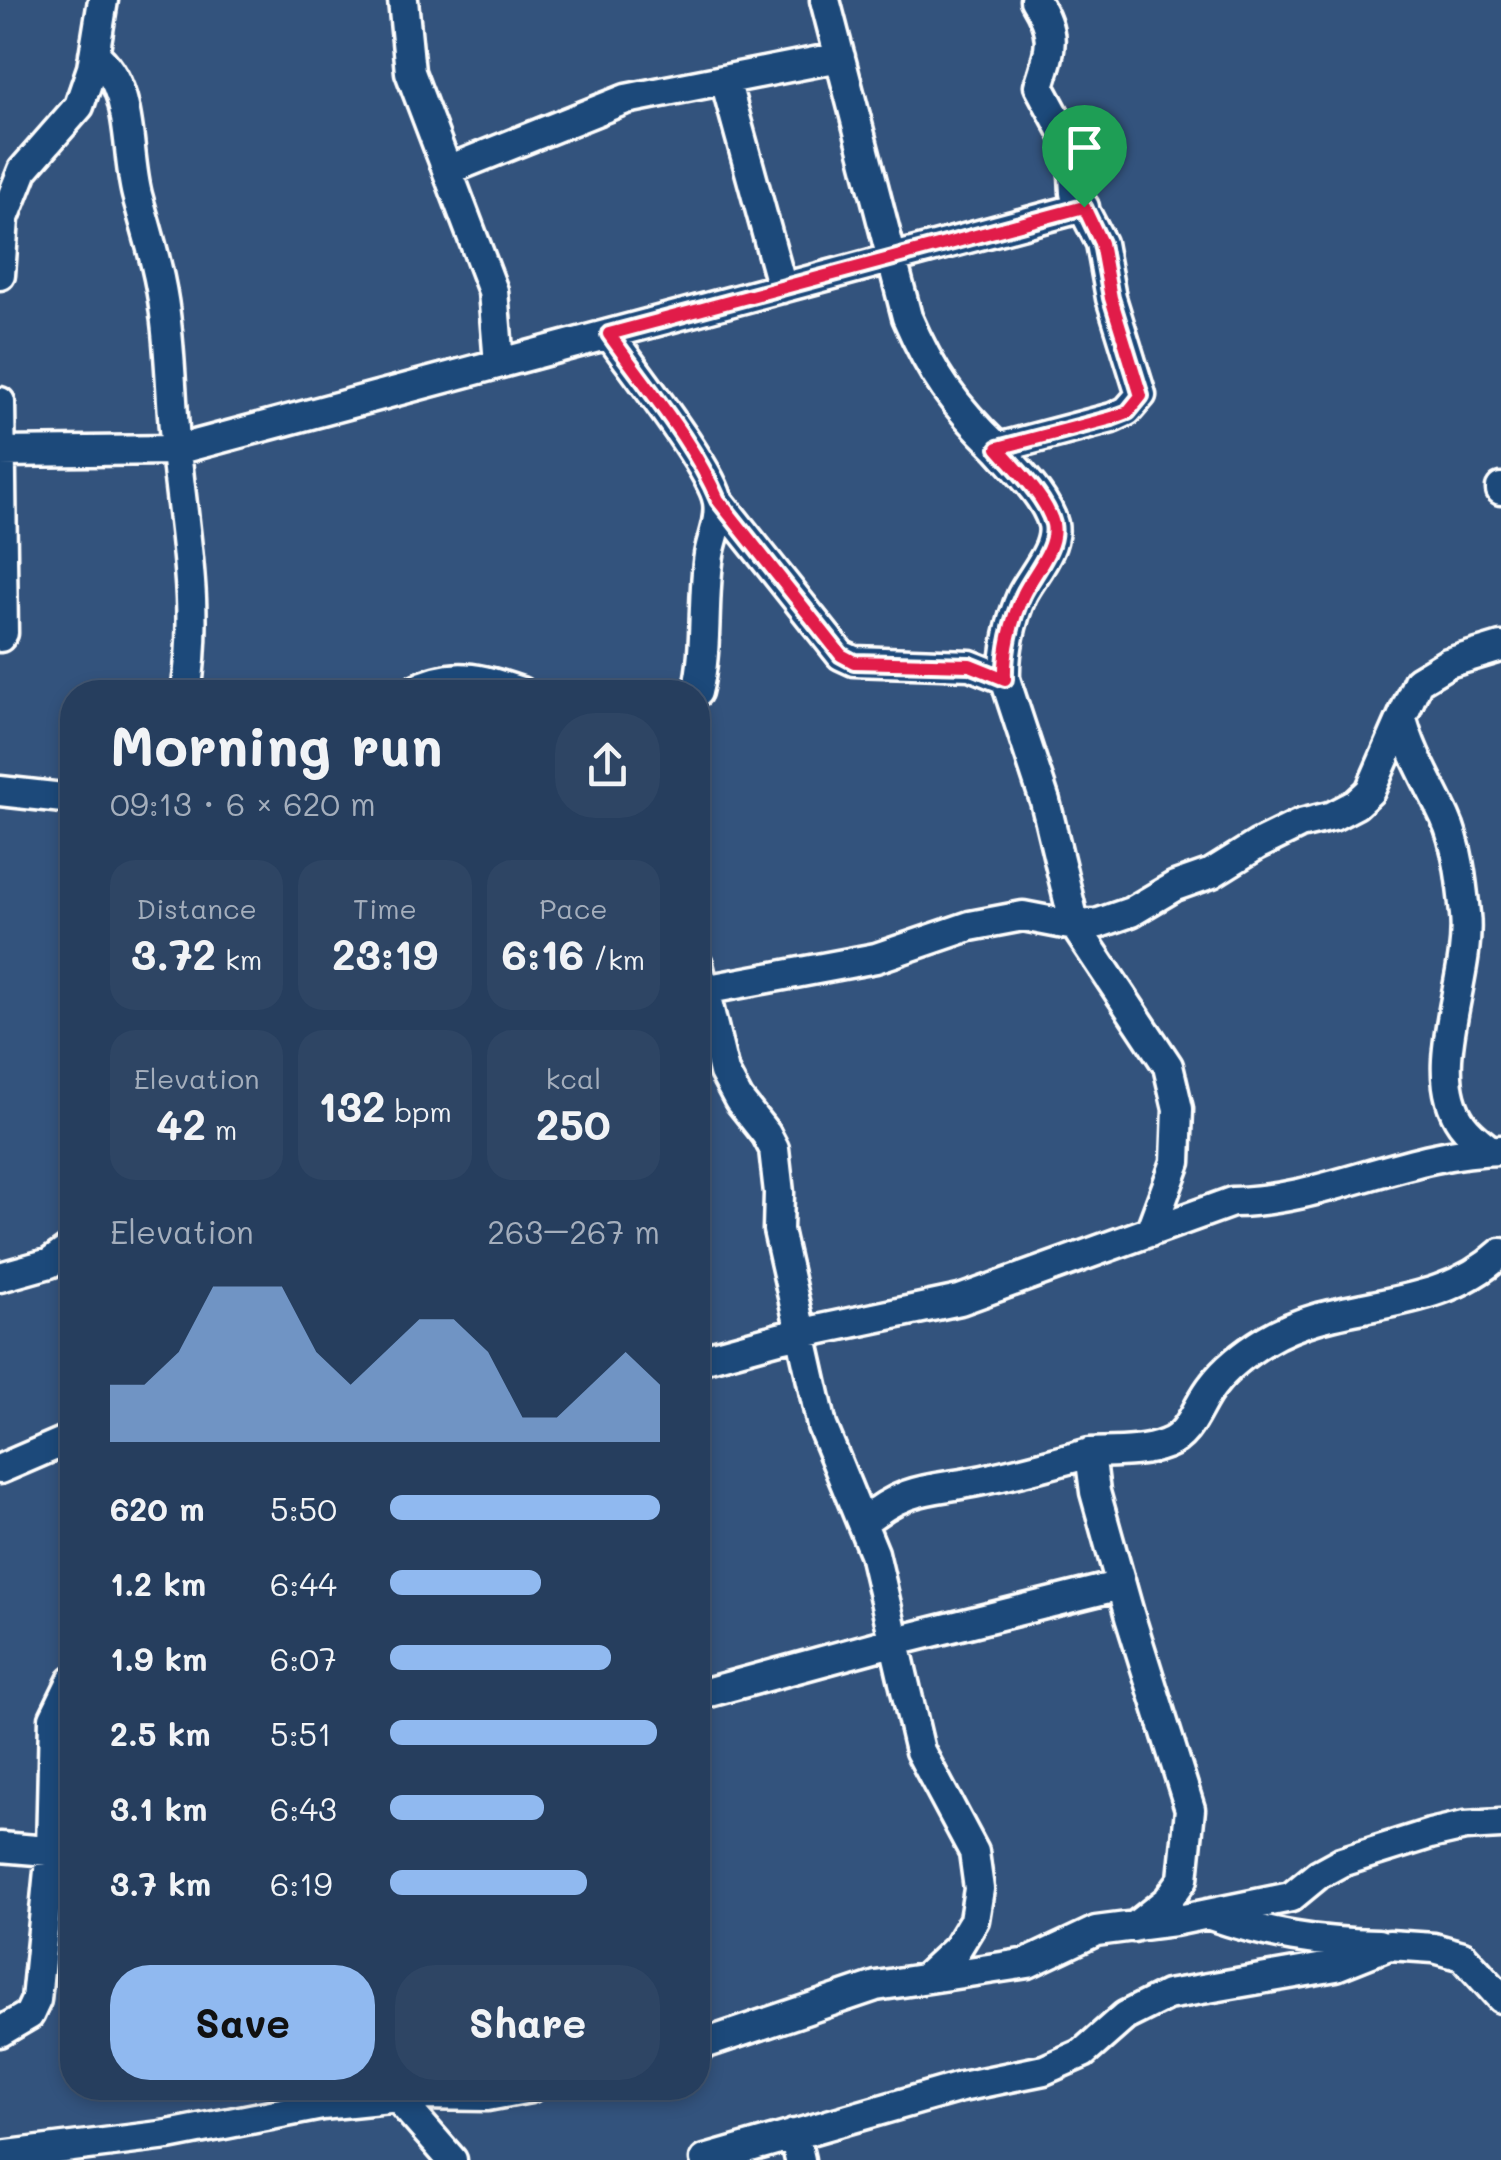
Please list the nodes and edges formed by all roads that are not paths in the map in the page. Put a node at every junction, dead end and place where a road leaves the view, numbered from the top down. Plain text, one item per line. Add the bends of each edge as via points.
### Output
1 (102, 0) edge
2 (403, 0) edge
3 (825, 0) edge
4 (1035, 0) edge
5 (94, 54) junction
6 (840, 57) junction
7 (725, 80) junction
8 (448, 170) junction
9 (1084, 207) junction
10 (1, 259) edge
11 (892, 259) junction
12 (782, 288) junction
13 (609, 334) junction
14 (499, 363) junction
15 (0, 402) edge
16 (998, 448) junction
17 (176, 450) junction
18 (0, 452) edge
19 (718, 500) junction
20 (0, 638) edge
21 (1501, 647) edge
22 (1005, 679) junction
23 (187, 680) edge
24 (440, 680) edge
25 (480, 680) edge
26 (697, 680) edge
27 (1402, 719) junction
28 (0, 791) edge
29 (60, 798) edge
30 (1075, 926) junction
31 (710, 980) edge
32 (710, 1021) edge
33 (1495, 1150) edge
34 (1150, 1232) junction
35 (1501, 1252) edge
36 (60, 1256) edge
37 (0, 1277) edge
38 (801, 1333) junction
39 (710, 1357) edge
40 (60, 1443) edge
41 (1090, 1453) junction
42 (0, 1469) edge
43 (862, 1523) junction
44 (1120, 1585) junction
45 (896, 1641) junction
46 (710, 1692) edge
47 (60, 1706) edge
48 (60, 1818) edge
49 (1501, 1824) edge
50 (0, 1847) edge
51 (60, 1852) edge
52 (60, 1863) edge
53 (1208, 1914) junction
54 (1134, 1927) junction
55 (1390, 1945) junction
56 (927, 1976) junction
57 (1501, 1998) edge
58 (0, 2032) edge
59 (710, 2042) edge
60 (352, 2100) edge
61 (386, 2100) edge
62 (797, 2147) edge
63 (0, 2156) edge
64 (452, 2160) edge
65 (705, 2160) edge

1 - 5 street
2 - 8 street via 410,72
3 - 6 street
4 - 9 street via 1052,44 1038,86 1068,140 1075,193
5 - 10 street via 80,106 22,170 4,218
5 - 17 street via 118,82 136,193 154,248
6 - 7 street
6 - 11 street
7 - 8 street via 626,99
7 - 12 street
8 - 14 street via 493,291
9 - 11 street
9 - 16 street via 1101,243 1141,396 1112,418
11 - 12 street
11 - 16 street via 928,366
12 - 13 street
13 - 14 street
13 - 19 street
14 - 17 street
15 - 18 street
16 - 22 street via 1053,524 1014,621
17 - 18 street
17 - 23 street via 194,620
18 - 20 street
19 - 22 street via 841,655 854,662 970,665
19 - 26 street
21 - 27 street via 1428,672
22 - 30 street via 1045,801
24 - 25 street
27 - 30 street via 1370,791 1356,804 1300,824 1131,912
27 - 33 street via 1447,821 1466,916 1446,1079 1461,1122
28 - 29 street
30 - 31 street via 1023,916 876,958
30 - 34 street via 1168,1066 1178,1109 1176,1162
32 - 38 street via 724,1072 774,1149 778,1230
33 - 34 street via 1428,1159 1270,1202 1232,1202
34 - 38 street via 960,1300
35 - 41 street via 1453,1287 1304,1322 1265,1340 1213,1384 1183,1434 1168,1444
36 - 37 street
38 - 39 street
38 - 43 street via 822,1426
40 - 42 street
41 - 43 street via 988,1480 914,1490
41 - 44 street
43 - 45 street
44 - 45 street
44 - 54 street via 1190,1809 1183,1879
45 - 46 street
45 - 56 street via 920,1751 967,1835 979,1889 974,1920
47 - 48 street via 54,1718
49 - 53 street via 1430,1834 1328,1868 1291,1896
50 - 51 street
52 - 58 street via 36,2000 29,2015
53 - 54 street
53 - 55 street via 1317,1943
54 - 56 street via 1096,1931 1028,1963
55 - 57 street via 1463,1956
55 - 62 street via 1336,1966 1167,1995 1125,2016 1083,2053 1044,2070 961,2087
56 - 59 street via 839,1997
60 - 63 street via 168,2135
61 - 64 street
62 - 65 street

